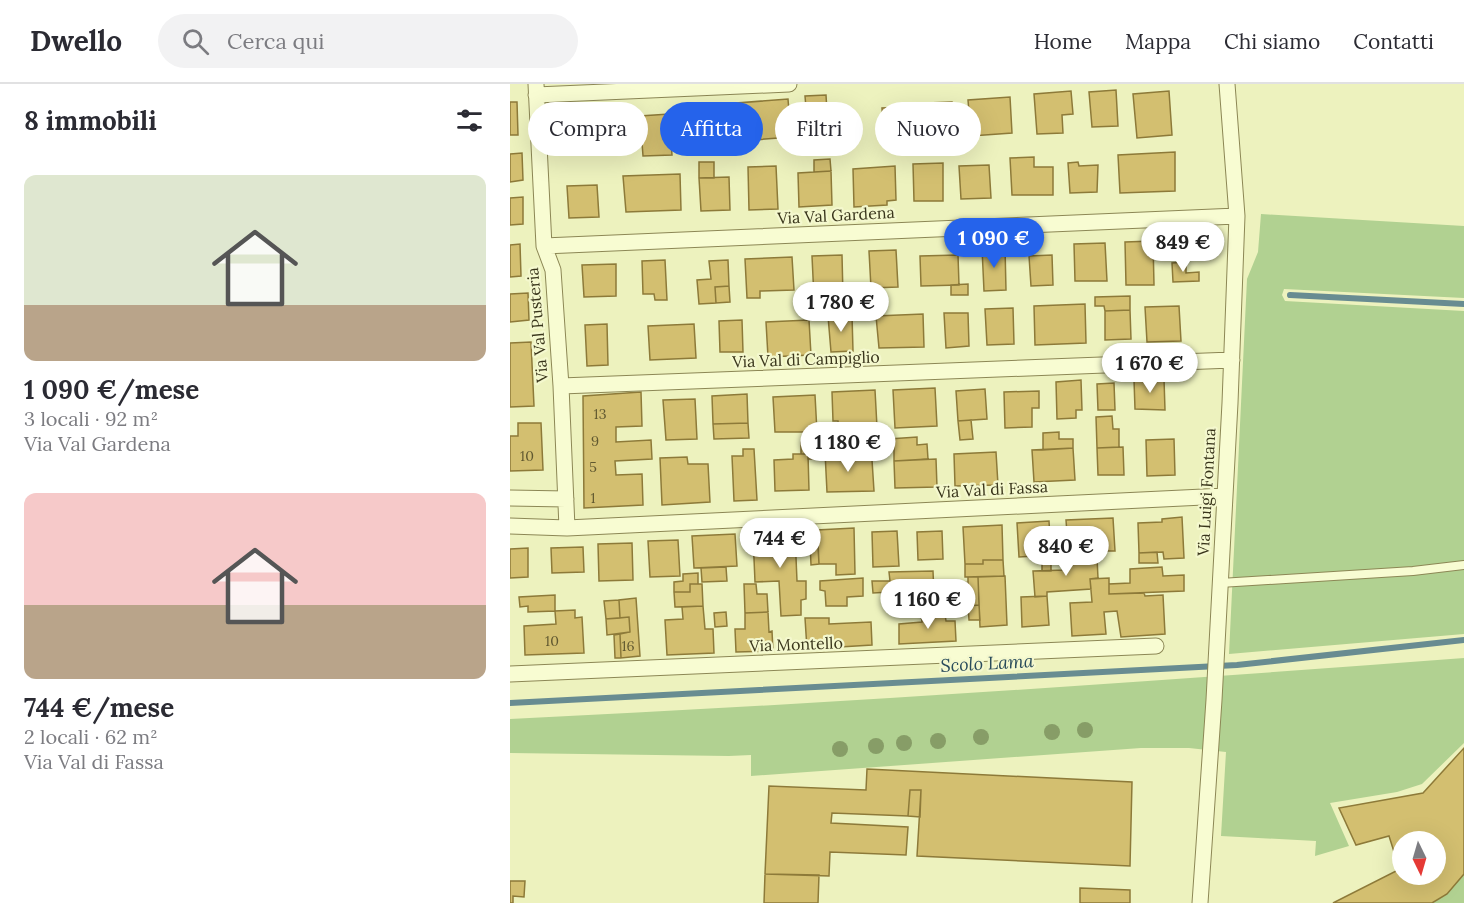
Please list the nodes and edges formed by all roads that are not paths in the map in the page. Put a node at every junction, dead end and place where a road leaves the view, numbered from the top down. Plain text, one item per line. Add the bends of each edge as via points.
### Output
1 (789, 84) edge
2 (1227, 84) edge
3 (536, 90) edge
4 (1237, 216) junction
5 (544, 246) junction
6 (1232, 360) junction
7 (561, 386) junction
8 (1224, 496) junction
9 (510, 498) edge
10 (566, 499) junction
11 (510, 526) edge
12 (567, 528) junction
13 (1464, 565) edge
14 (1219, 583) junction
15 (1156, 646) dead end
16 (510, 674) edge
17 (1200, 903) edge

1 - 3 street
2 - 4 street, Via Luigi Fontana
3 - 5 street, Via Val Pusteria
4 - 5 street, Via Val Gardena
4 - 6 street, Via Luigi Fontana
5 - 7 street, Via Val Pusteria via 553,270
6 - 7 street, Via Val di Campiglio
6 - 8 street, Via Luigi Fontana
7 - 10 street, Via Val Pusteria
8 - 12 street, Via Val di Fassa
8 - 14 street, Via Luigi Fontana
9 - 10 street
10 - 12 street, Via Val Pusteria
11 - 12 street, Via Val di Fassa
13 - 14 lane
14 - 17 street, Via Luigi Fontana
15 - 16 street, Via Montello

